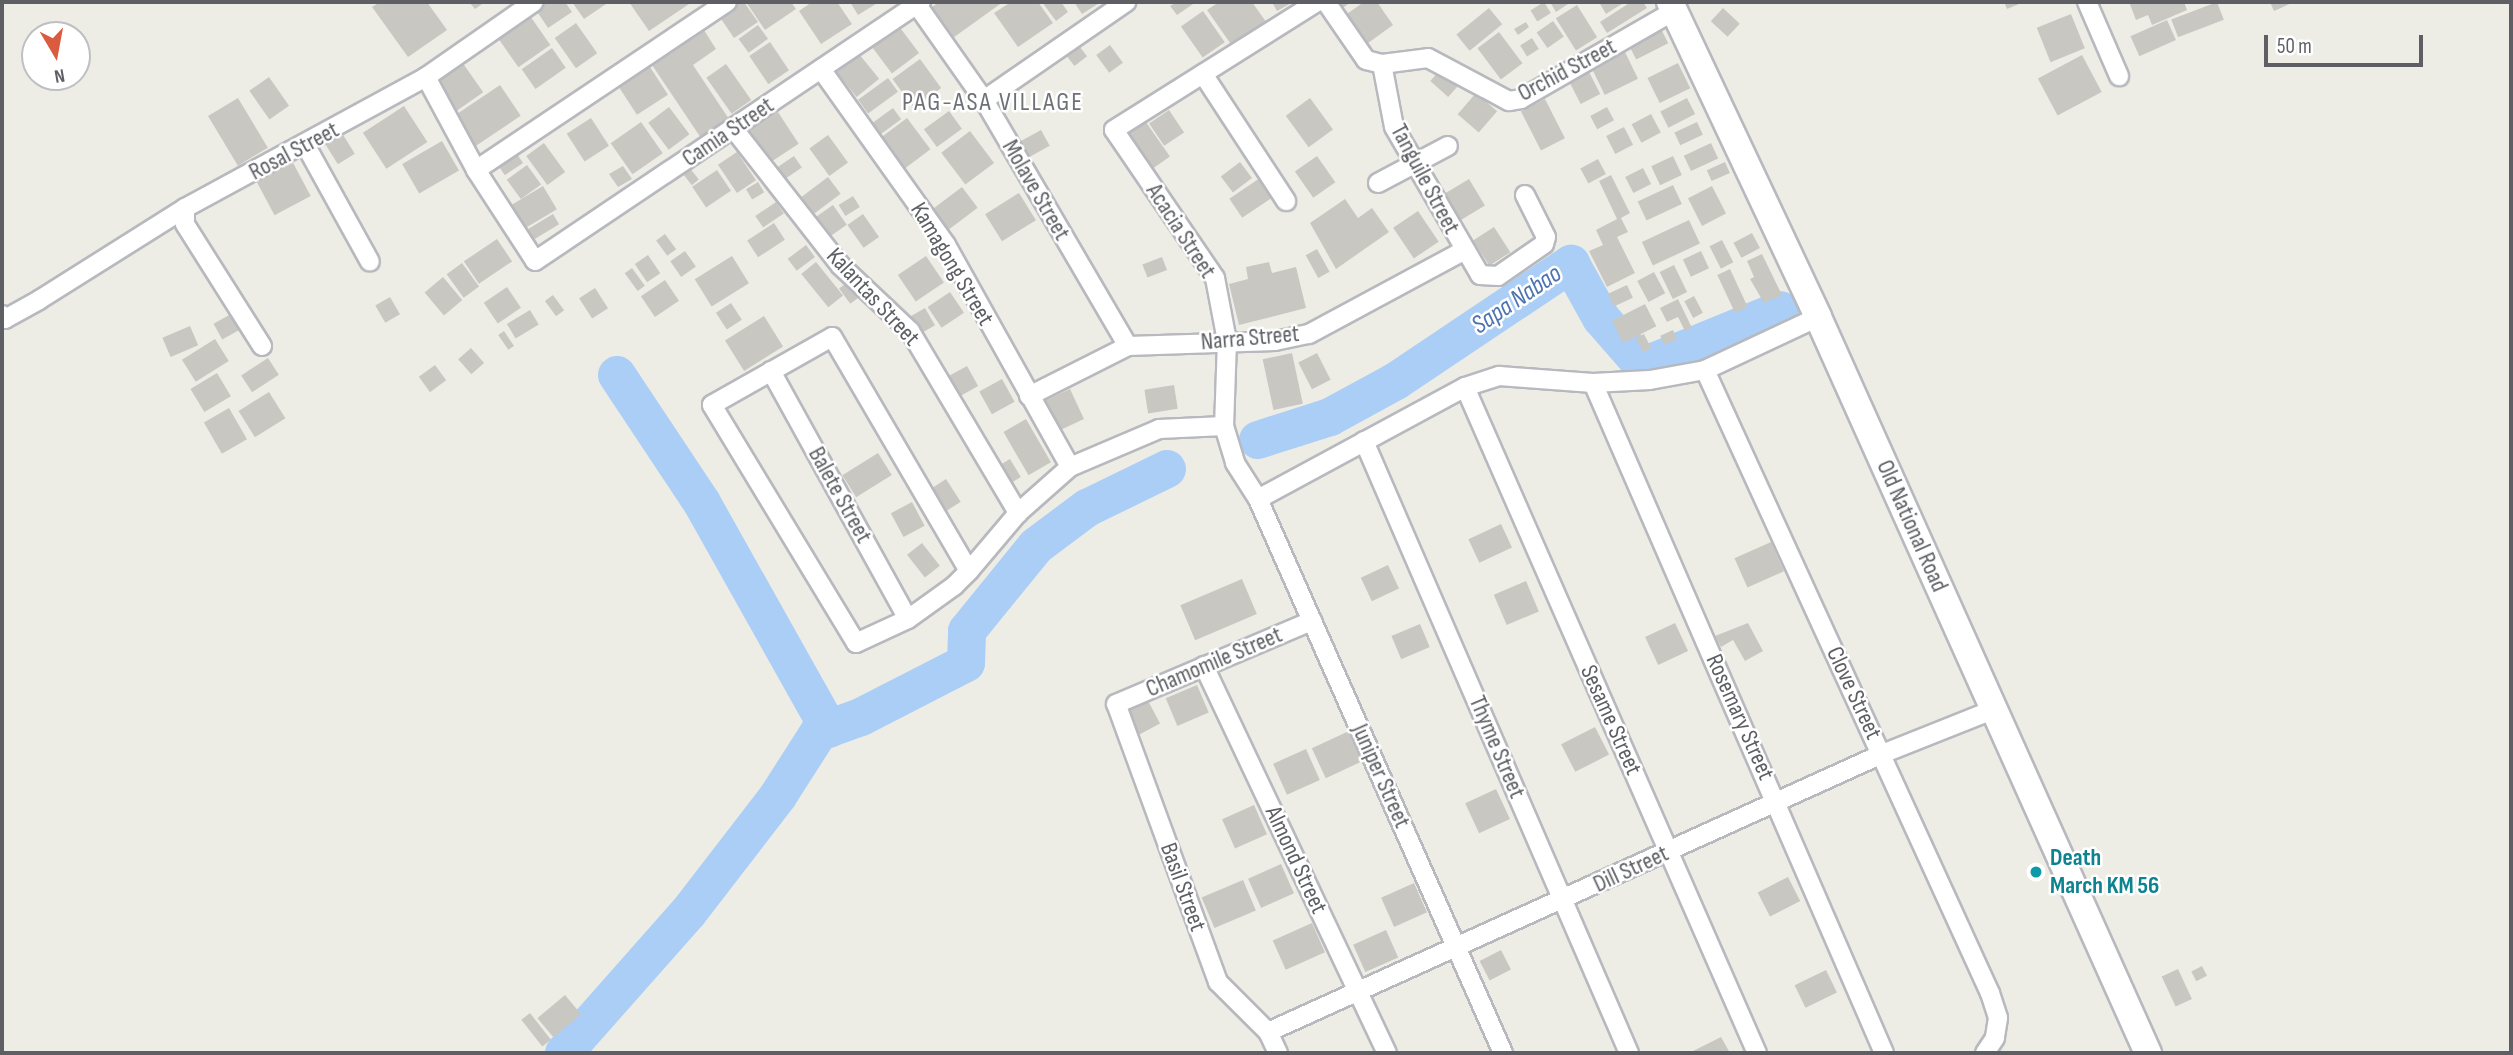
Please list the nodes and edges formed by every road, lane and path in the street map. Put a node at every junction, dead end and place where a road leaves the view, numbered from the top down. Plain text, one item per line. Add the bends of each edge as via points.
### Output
1 (534, 2) edge
2 (727, 2) edge
3 (1126, 2) edge
4 (1317, 2) edge
5 (1326, 2) edge
6 (2087, 2) edge
7 (918, 3) edge
8 (1672, 6) edge
9 (1382, 64) junction
10 (821, 69) junction
11 (1203, 74) junction
12 (426, 76) junction
13 (2119, 76) dead end
14 (984, 100) junction
15 (733, 128) junction
16 (306, 146) junction
17 (1448, 146) dead end
18 (1416, 163) junction
19 (476, 170) junction
20 (1378, 183) dead end
21 (1525, 195) dead end
22 (1286, 201) dead end
23 (185, 208) junction
24 (1464, 251) junction
25 (370, 261) dead end
26 (2, 315) edge
27 (1818, 317) junction
28 (1227, 341) junction
29 (262, 346) dead end
30 (1128, 346) junction
31 (1704, 370) junction
32 (771, 371) junction
33 (1593, 383) junction
34 (1465, 387) junction
35 (1029, 396) junction
36 (1224, 426) junction
37 (1364, 441) junction
38 (1070, 467) junction
39 (1258, 499) junction
40 (1018, 513) junction
41 (969, 571) junction
42 (908, 619) junction
43 (1312, 621) junction
44 (1204, 666) junction
45 (1116, 704) joint
46 (1995, 709) junction
47 (1882, 754) junction
48 (1777, 802) junction
49 (1668, 851) junction
50 (1563, 900) junction
51 (1457, 948) junction
52 (1358, 992) junction
53 (1268, 1032) junction
54 (1278, 1053) edge
55 (1387, 1053) edge
56 (1503, 1053) edge
57 (1629, 1053) edge
58 (1757, 1053) edge
59 (1884, 1053) edge
60 (1985, 1053) edge
61 (2148, 1053) edge

1 - 12 street, Rosal Street
2 - 19 street
3 - 14 street
4 - 11 street
5 - 9 street via 1366,60
6 - 13 street
7 - 10 street, Camia Street
7 - 14 street, Molave Street
8 - 9 street, Orchid Street via 1521,99 1509,101 1428,58
8 - 27 main road, Old National Road
9 - 18 street, Tanguile Street via 1394,127
10 - 15 street, Camia Street
10 - 35 street, Kamagong Street via 946,246
11 - 22 street
11 - 28 street, Acacia Street via 1114,130 1215,278
12 - 16 street, Rosal Street
12 - 19 street
14 - 30 street, Molave Street
15 - 19 street, Camia Street via 535,261
15 - 40 street, Kalantas Street via 841,266 910,331
16 - 23 street, Rosal Street
16 - 25 street
17 - 18 street
18 - 20 street
18 - 24 street, Tanguile Street
21 - 24 street, Tanguile Street via 1546,237 1544,244 1490,278 1480,275
23 - 26 street, Rosal Street via 39,300 5,319
23 - 29 street via 185,224
24 - 28 street, Narra Street via 1309,334 1275,341
27 - 31 street
27 - 46 main road, Old National Road
28 - 30 street, Narra Street
28 - 36 street, Acacia Street
30 - 35 street, Narra Street
31 - 33 street via 1650,380
31 - 47 street, Clove Street
32 - 41 street via 832,337
32 - 42 street, Balete Street
32 - 42 street via 712,405 856,643
33 - 34 street via 1499,376
33 - 48 street, Rosemary Street
34 - 37 street
34 - 49 street, Sesame Street
35 - 38 street, Kamagong Street
36 - 38 street via 1159,429
36 - 39 street, Acacia Street via 1235,463
37 - 39 street
37 - 50 street, Thyme Street
38 - 40 street
39 - 43 street, Juniper Street
40 - 41 street
41 - 42 street
43 - 44 street, Chamomile Street
43 - 51 street, Juniper Street
44 - 45 street, Chamomile Street
44 - 52 street, Almond Street
45 - 53 street, Basil Street via 1218,982
46 - 47 street, Dill Street
46 - 61 main road, Old National Road
47 - 48 street, Dill Street
47 - 60 street, Clove Street via 1998,1018 1995,1038
48 - 49 street, Dill Street
48 - 59 street, Rosemary Street
49 - 50 street, Dill Street
49 - 58 street, Sesame Street
50 - 51 street, Dill Street
50 - 57 street, Thyme Street
51 - 52 street, Dill Street
51 - 56 street, Juniper Street
52 - 53 street, Dill Street
52 - 55 street, Almond Street
53 - 54 street, Basil Street

